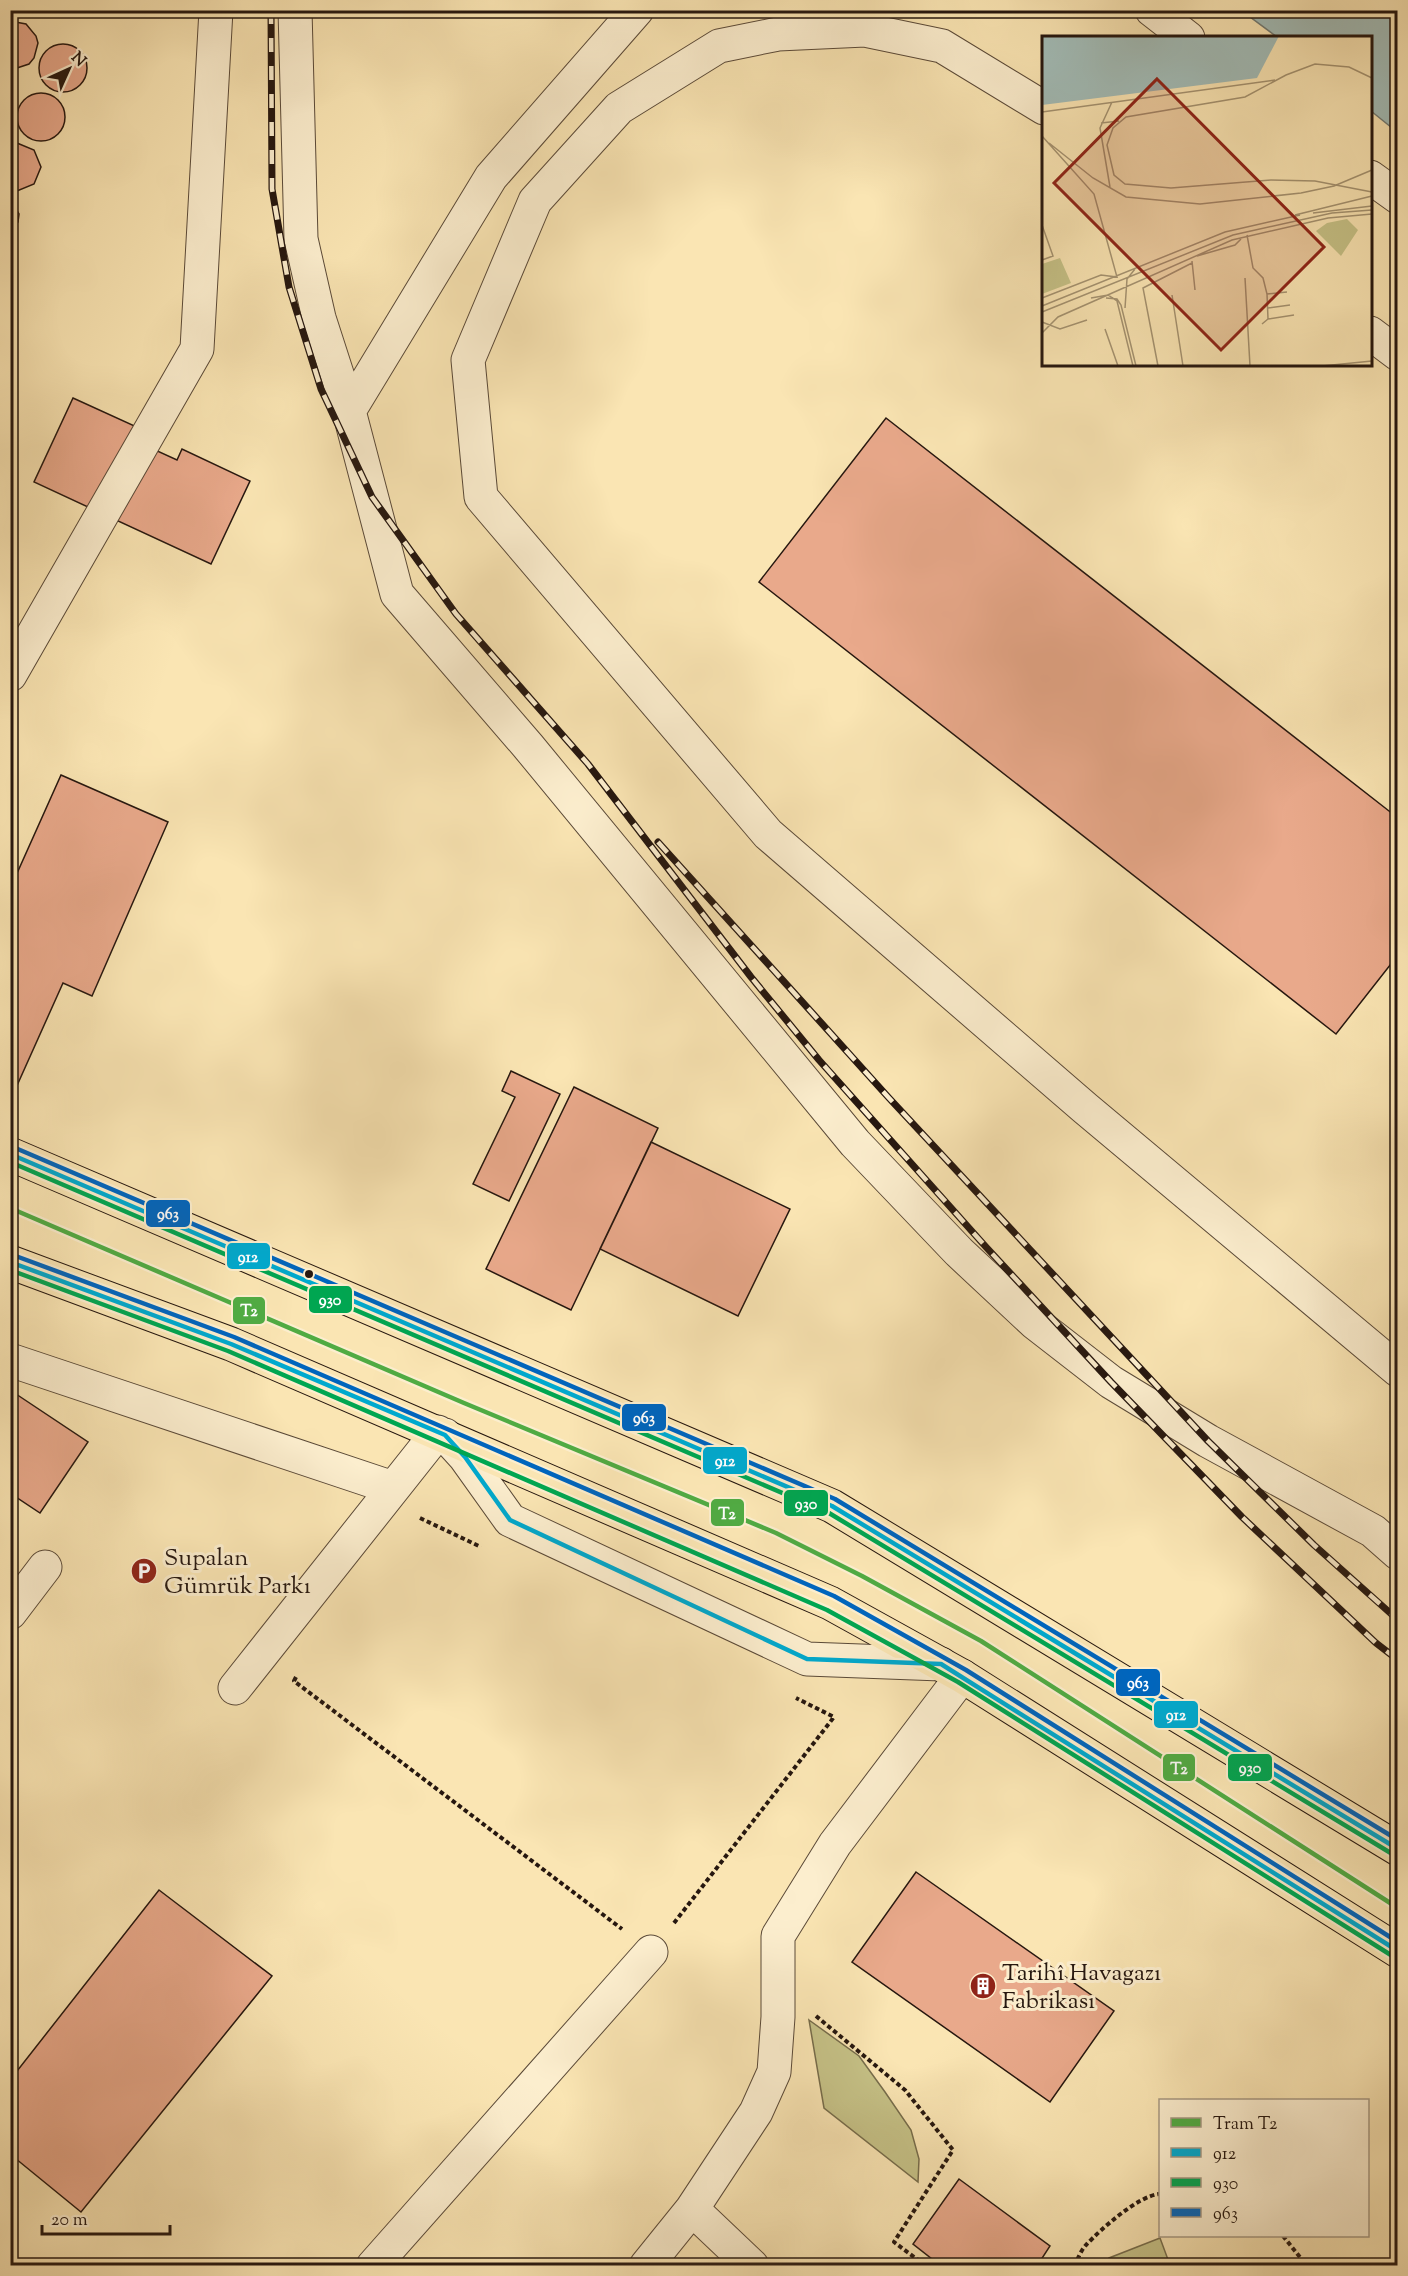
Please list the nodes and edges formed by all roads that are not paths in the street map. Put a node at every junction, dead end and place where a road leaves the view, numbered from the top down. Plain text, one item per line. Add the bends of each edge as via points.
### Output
1 (216, 10) edge
2 (295, 10) edge
3 (637, 10) edge
4 (1152, 10) edge
5 (853, 20) edge
6 (1185, 36) edge
7 (1042, 107) edge
8 (1372, 178) edge
9 (1398, 197) edge
10 (1372, 334) edge
11 (1398, 354) edge
12 (349, 411) junction
13 (10, 675) edge
14 (10, 1154) edge
15 (10, 1262) edge
16 (10, 1360) edge
17 (1398, 1370) edge
18 (441, 1433) junction
19 (393, 1488) junction
20 (1398, 1553) edge
21 (45, 1567) dead end
22 (10, 1613) edge
23 (952, 1670) junction
24 (234, 1688) dead end
25 (1398, 1849) edge
26 (651, 1952) road end
27 (1398, 1952) edge
28 (692, 2209) junction
29 (373, 2265) edge
30 (646, 2265) edge
31 (752, 2265) edge

1 - 13 street via 197,349
2 - 12 street via 301,239 319,318
3 - 12 street via 491,177
4 - 6 street
5 - 7 street via 942,46
5 - 17 street via 720,46 619,108 535,201 468,360 481,497 768,834 1076,1100
8 - 9 street
10 - 11 street
12 - 20 street via 397,594 528,746 855,1143 959,1252 1035,1323 1111,1382 1374,1531
14 - 25 main road via 832,1506
15 - 18 main road via 231,1344
16 - 19 street
18 - 19 street
18 - 23 main road via 830,1603
18 - 23 street via 465,1457 510,1520 807,1659
19 - 24 street
21 - 22 street
23 - 27 main road
23 - 28 street via 777,1936 774,2072 756,2112
26 - 29 street
28 - 30 street
28 - 31 street

